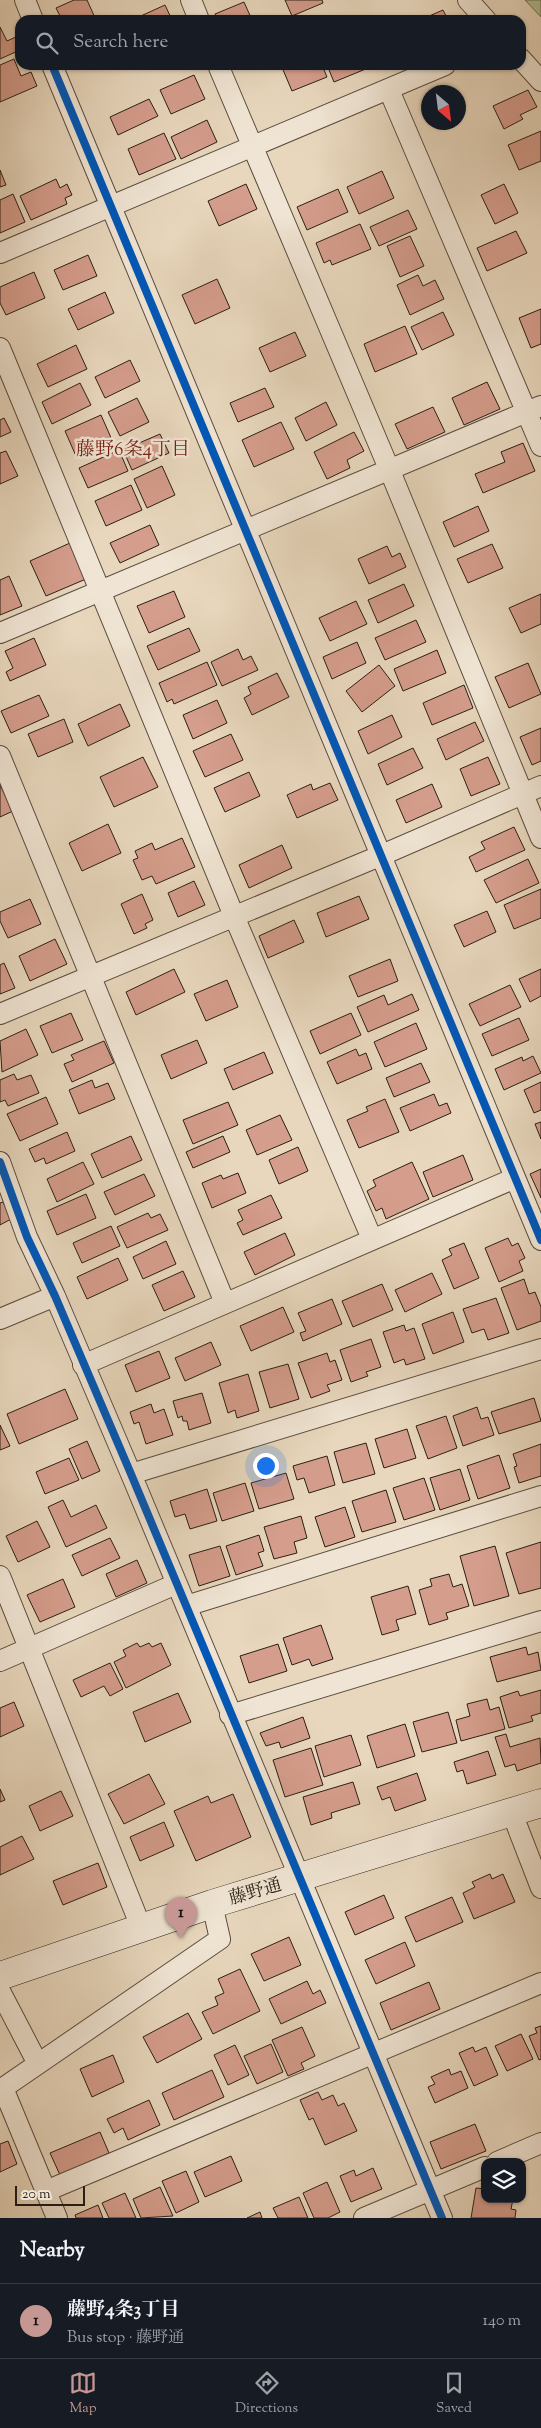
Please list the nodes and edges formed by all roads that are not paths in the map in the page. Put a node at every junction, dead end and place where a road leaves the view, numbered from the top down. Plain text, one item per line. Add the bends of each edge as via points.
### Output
1 (25, 0) edge
2 (190, 0) edge
3 (468, 0) edge
4 (31, 15) edge
5 (197, 15) edge
6 (482, 15) edge
7 (526, 64) edge
8 (54, 70) edge
9 (220, 70) edge
10 (434, 70) edge
11 (541, 81) edge
12 (389, 90) junction
13 (251, 146) junction
14 (112, 206) junction
15 (0, 252) edge
16 (0, 348) edge
17 (534, 409) edge
18 (541, 446) edge
19 (390, 472) junction
20 (247, 531) junction
21 (101, 592) junction
22 (0, 633) edge
23 (0, 756) edge
24 (541, 786) edge
25 (523, 794) junction
26 (541, 838) edge
27 (382, 855) junction
28 (234, 916) junction
29 (92, 975) junction
30 (0, 1014) edge
31 (1, 1169) edge
32 (515, 1178) junction
33 (537, 1219) edge
34 (372, 1239) junction
35 (541, 1240) edge
36 (55, 1296) junction
37 (225, 1303) junction
38 (0, 1319) edge
39 (541, 1349) edge
40 (83, 1365) junction
41 (131, 1474) junction
42 (541, 1496) edge
43 (0, 1576) edge
44 (176, 1584) junction
45 (186, 1606) junction
46 (540, 1623) edge
47 (30, 1648) junction
48 (0, 1661) edge
49 (230, 1715) junction
50 (541, 1803) edge
51 (512, 1813) junction
52 (300, 1878) junction
53 (541, 1888) edge
54 (212, 1904) junction
55 (141, 1927) junction
56 (1, 1977) edge
57 (541, 1983) edge
58 (373, 2052) junction
59 (38, 2064) junction
60 (541, 2143) edge
61 (506, 2158) edge
62 (481, 2169) edge
63 (430, 2190) junction
64 (46, 2191) junction
65 (57, 2218) edge
66 (364, 2218) edge
67 (442, 2218) edge

1 - 4 street
2 - 5 street
3 - 6 street
7 - 11 street
8 - 14 street
9 - 13 street
10 - 12 street
12 - 13 street
12 - 17 street
13 - 14 street
13 - 19 street
14 - 15 street
14 - 20 street
16 - 21 street
17 - 18 street
17 - 19 street
19 - 20 street
19 - 25 street
20 - 21 street
20 - 27 street
21 - 22 street
21 - 28 street
23 - 29 street
24 - 25 street
25 - 26 street
25 - 27 street
27 - 28 street
27 - 32 street
28 - 29 street
28 - 34 street
29 - 30 street
29 - 37 street
31 - 36 street via 27,1237
32 - 33 street
32 - 34 street
33 - 35 street
34 - 37 street
36 - 38 street
36 - 40 street
37 - 40 street
39 - 41 street
40 - 41 street
41 - 44 street
42 - 45 street
43 - 47 street
44 - 45 street
44 - 47 street
45 - 49 street
46 - 49 street
47 - 48 street
47 - 55 street
49 - 52 street
50 - 51 street, 藤野通
51 - 52 street, 藤野通
51 - 53 street
52 - 54 street, 藤野通
52 - 58 street
54 - 55 street, 藤野通
54 - 59 street via 220,1939
55 - 56 street, 藤野通
56 - 59 street
57 - 58 street
58 - 63 street
58 - 64 street
59 - 64 street via 3,2088
60 - 61 street
62 - 63 street
63 - 66 street
63 - 67 street
64 - 65 street

